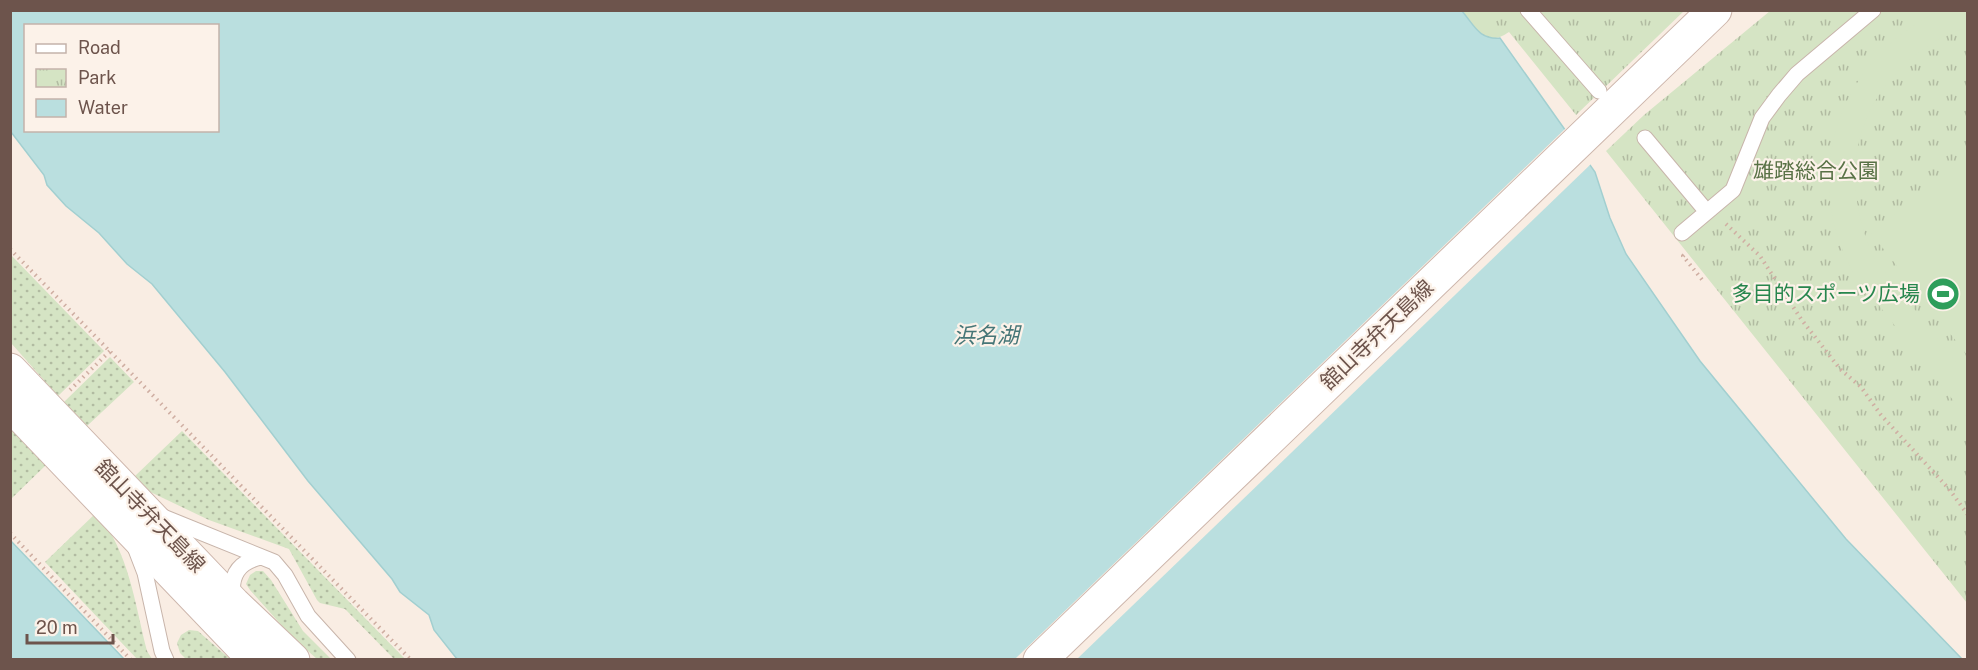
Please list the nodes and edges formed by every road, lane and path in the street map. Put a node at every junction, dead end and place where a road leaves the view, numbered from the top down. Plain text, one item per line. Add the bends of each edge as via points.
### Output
1 (1528, 10) edge
2 (1714, 10) edge
3 (1873, 10) edge
4 (1599, 105) junction
5 (1645, 138) dead end
6 (1707, 212) junction
7 (1682, 233) dead end
8 (1734, 234) dead end
9 (10, 249) edge
10 (1683, 256) dead end
11 (1704, 282) dead end
12 (110, 351) junction
13 (10, 370) edge
14 (79, 381) dead end
15 (10, 404) edge
16 (67, 446) junction
17 (123, 505) junction
18 (1968, 515) edge
19 (10, 533) edge
20 (261, 557) junction
21 (234, 604) junction
22 (131, 660) edge
23 (166, 660) edge
24 (255, 660) edge
25 (293, 660) edge
26 (348, 660) edge
27 (411, 660) edge
28 (1040, 660) edge

1 - 4 lane
2 - 4 main road, 舘山寺弁天島線
3 - 6 lane via 1797,74 1779,95 1762,118 1733,190
4 - 28 main road, 舘山寺弁天島線
5 - 6 lane
6 - 7 lane
8 - 18 path via 1760,256 1840,369 1861,387
9 - 12 path
10 - 11 path
12 - 14 path
12 - 27 path
13 - 16 main road, 舘山寺弁天島線
15 - 16 main road, 舘山寺弁天島線
16 - 17 main road, 舘山寺弁天島線
17 - 20 lane
17 - 21 main road, 舘山寺弁天島線
17 - 23 lane via 145,573
17 - 24 main road, 舘山寺弁天島線
19 - 22 path
20 - 21 lane via 250,560 235,573
20 - 26 lane via 274,562 285,575 308,616
21 - 25 main road, 舘山寺弁天島線

